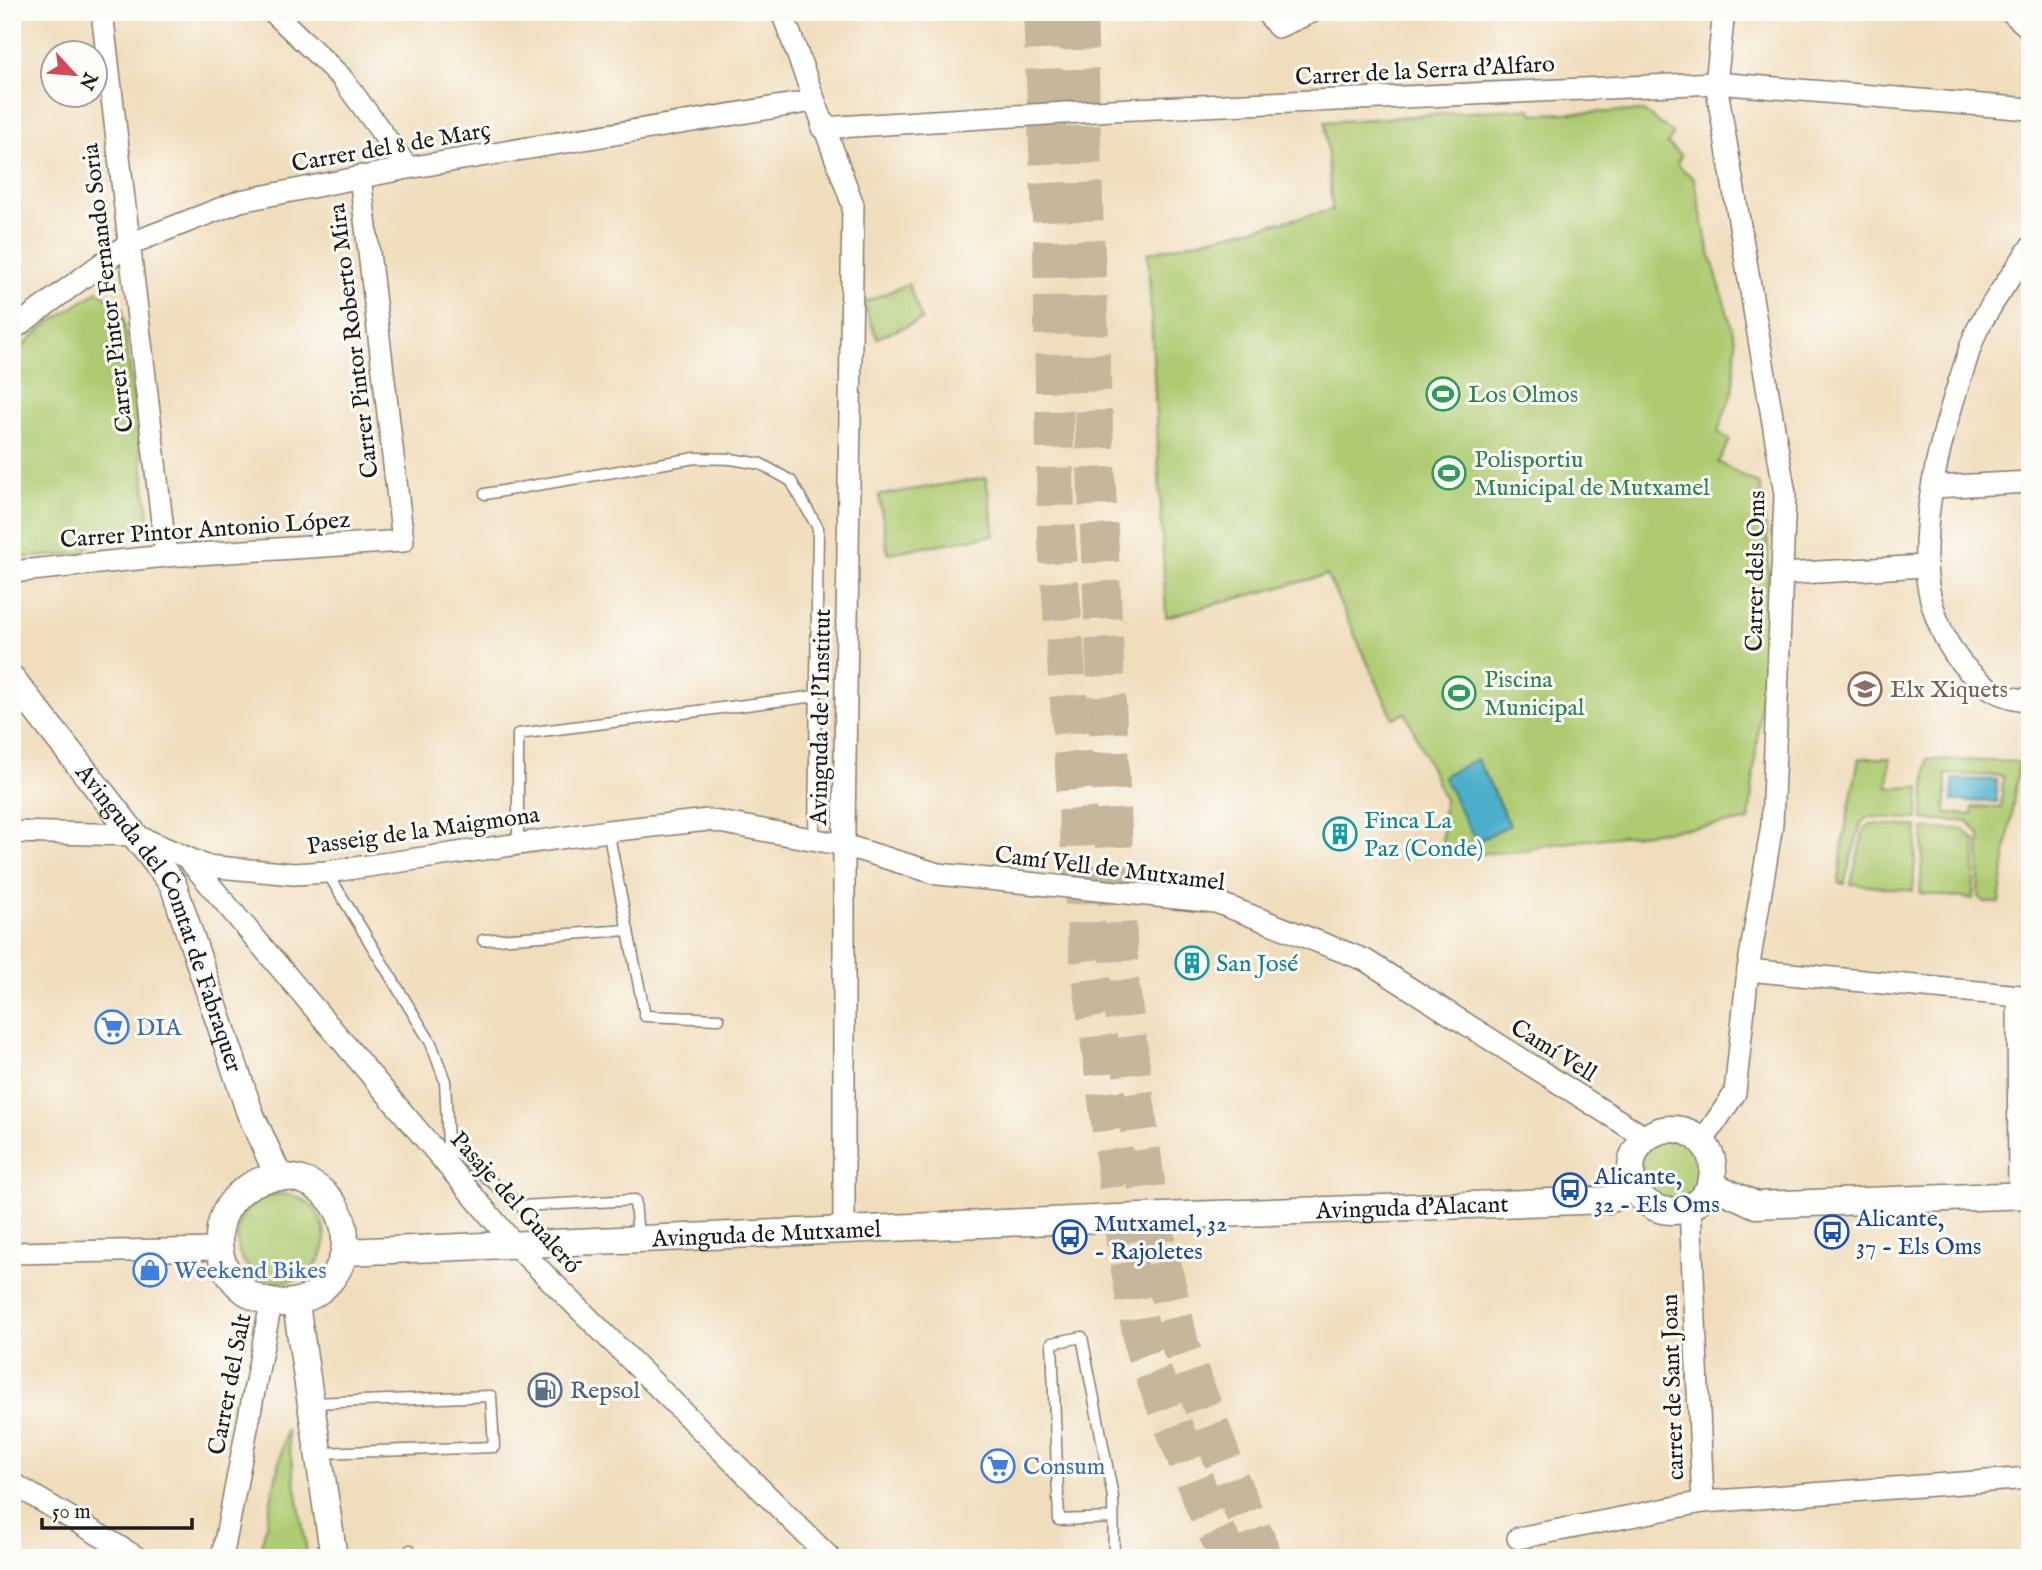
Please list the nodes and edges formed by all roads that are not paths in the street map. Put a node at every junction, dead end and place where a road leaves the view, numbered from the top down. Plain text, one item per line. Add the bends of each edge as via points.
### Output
1 (102, 12) edge
2 (273, 12) edge
3 (782, 12) edge
4 (1266, 12) edge
5 (1312, 12) edge
6 (1724, 12) edge
7 (2011, 12) edge
8 (2030, 29) edge
9 (1716, 83) junction
10 (813, 101) junction
11 (2030, 109) edge
12 (822, 128) junction
13 (408, 168) junction
14 (360, 176) junction
15 (127, 246) junction
16 (2030, 248) edge
17 (12, 330) edge
18 (2030, 482) edge
19 (1933, 487) junction
20 (485, 494) dead end
21 (403, 541) joint
22 (166, 556) junction
23 (1926, 566) junction
24 (12, 572) edge
25 (1782, 574) junction
26 (12, 679) edge
27 (816, 696) junction
28 (2030, 700) edge
29 (608, 831) junction
30 (12, 832) edge
31 (135, 835) junction
32 (814, 838) junction
33 (518, 843) junction
34 (844, 845) junction
35 (188, 858) junction
36 (327, 872) junction
37 (628, 930) junction
38 (483, 940) dead end
39 (1748, 970) junction
40 (2024, 996) edge
41 (1436, 1005) joint
42 (719, 1019) dead end
43 (1646, 1138) junction
44 (1702, 1142) junction
45 (278, 1175) junction
46 (1710, 1184) junction
47 (1634, 1186) junction
48 (2024, 1195) edge
49 (1690, 1207) junction
50 (1187, 1215) joint
51 (844, 1230) junction
52 (638, 1239) junction
53 (514, 1244) junction
54 (219, 1249) junction
55 (345, 1252) junction
56 (12, 1253) edge
57 (284, 1303) junction
58 (311, 1403) junction
59 (319, 1453) junction
60 (2030, 1478) edge
61 (12, 1483) edge
62 (1703, 1502) junction
63 (1113, 1518) junction
64 (1518, 1538) dead end
65 (138, 1558) edge
66 (222, 1558) edge
67 (334, 1558) edge
68 (830, 1558) edge
69 (1114, 1558) edge

1 - 15 street, Carrer Pintor Fernando Soria
2 - 13 street via 341,77
3 - 10 street
4 - 5 street via 1278,27
6 - 9 street, Carrer dels Oms
7 - 8 street
9 - 11 street, Carrer de la Serra d'Alfaro
9 - 12 street, Carrer de la Serra d'Alfaro
9 - 25 street, Carrer dels Oms via 1786,494
10 - 12 street
10 - 13 street, Carrer del 8 de Març
12 - 34 street, Avinguda de l'Institut via 853,205
13 - 14 street, Carrer del 8 de Març
14 - 15 street, Carrer del 8 de Març via 240,201
14 - 21 street, Carrer Pintor Roberto Mira
15 - 17 street, Carrer del 8 de Març
15 - 22 street, Carrer Pintor Fernando Soria
16 - 19 street via 1977,330 1950,411
18 - 19 street
19 - 23 street
20 - 27 lane via 695,458 761,464 791,481 818,528
21 - 22 street, Carrer Pintor Antonio López
22 - 24 street, Carrer Pintor Antonio López
23 - 25 street
23 - 28 street via 1945,639 1958,659 1987,687 2006,697
25 - 39 street, Carrer dels Oms via 1772,825
26 - 31 street, Avinguda del Comtat de Fabraquer
27 - 32 lane
27 - 33 lane via 518,734
29 - 32 street, Passeig de la Maigmona via 708,820
29 - 33 street, Passeig de la Maigmona
29 - 37 lane
30 - 31 street, Passeig de la Maigmona
31 - 35 street, Passeig de la Maigmona
31 - 45 street, Avinguda del Comtat de Fabraquer via 173,884 250,1113
32 - 34 street, Passeig de la Maigmona
33 - 36 street, Passeig de la Maigmona
34 - 41 street, Camí Vell de Mutxamel via 938,874 1216,902 1365,960
34 - 51 street, Avinguda de l'Institut
35 - 36 street, Passeig de la Maigmona via 206,866 294,874
35 - 53 street, Pasaje del Gualeró
36 - 52 lane via 431,1043 446,1081 448,1145 520,1206 635,1200
37 - 38 lane
37 - 42 lane via 645,1016
39 - 40 street
39 - 44 street, Carrer dels Oms via 1735,1093
40 - 48 street
41 - 43 street, Camí Vell
43 - 44 street via 1656,1132 1681,1130
43 - 47 street via 1632,1160
44 - 46 street via 1712,1162
45 - 54 street via 240,1191 222,1216
45 - 55 street via 306,1180 327,1194 344,1223
46 - 48 street via 1756,1205
46 - 49 street
47 - 49 street via 1640,1197 1661,1210
47 - 50 street, Avinguda d'Alacant via 1609,1200
49 - 62 street, carrer de Sant Joan
50 - 51 street, Avinguda de Mutxamel
51 - 52 street, Avinguda de Mutxamel
52 - 53 street, Avinguda de Mutxamel
53 - 55 street, Avinguda de Mutxamel
53 - 68 street, Pasaje del Gualeró
54 - 56 street
54 - 57 street via 233,1280 250,1295
55 - 57 street via 321,1292
57 - 58 street
57 - 66 street, Carrer del Salt
58 - 59 street
58 - 59 lane via 491,1396 494,1447
59 - 67 street
60 - 62 street
61 - 65 street
62 - 64 street, carrer de Sant Joan
63 - 63 lane via 1113,1497 1082,1337 1052,1343 1059,1520
63 - 69 lane

